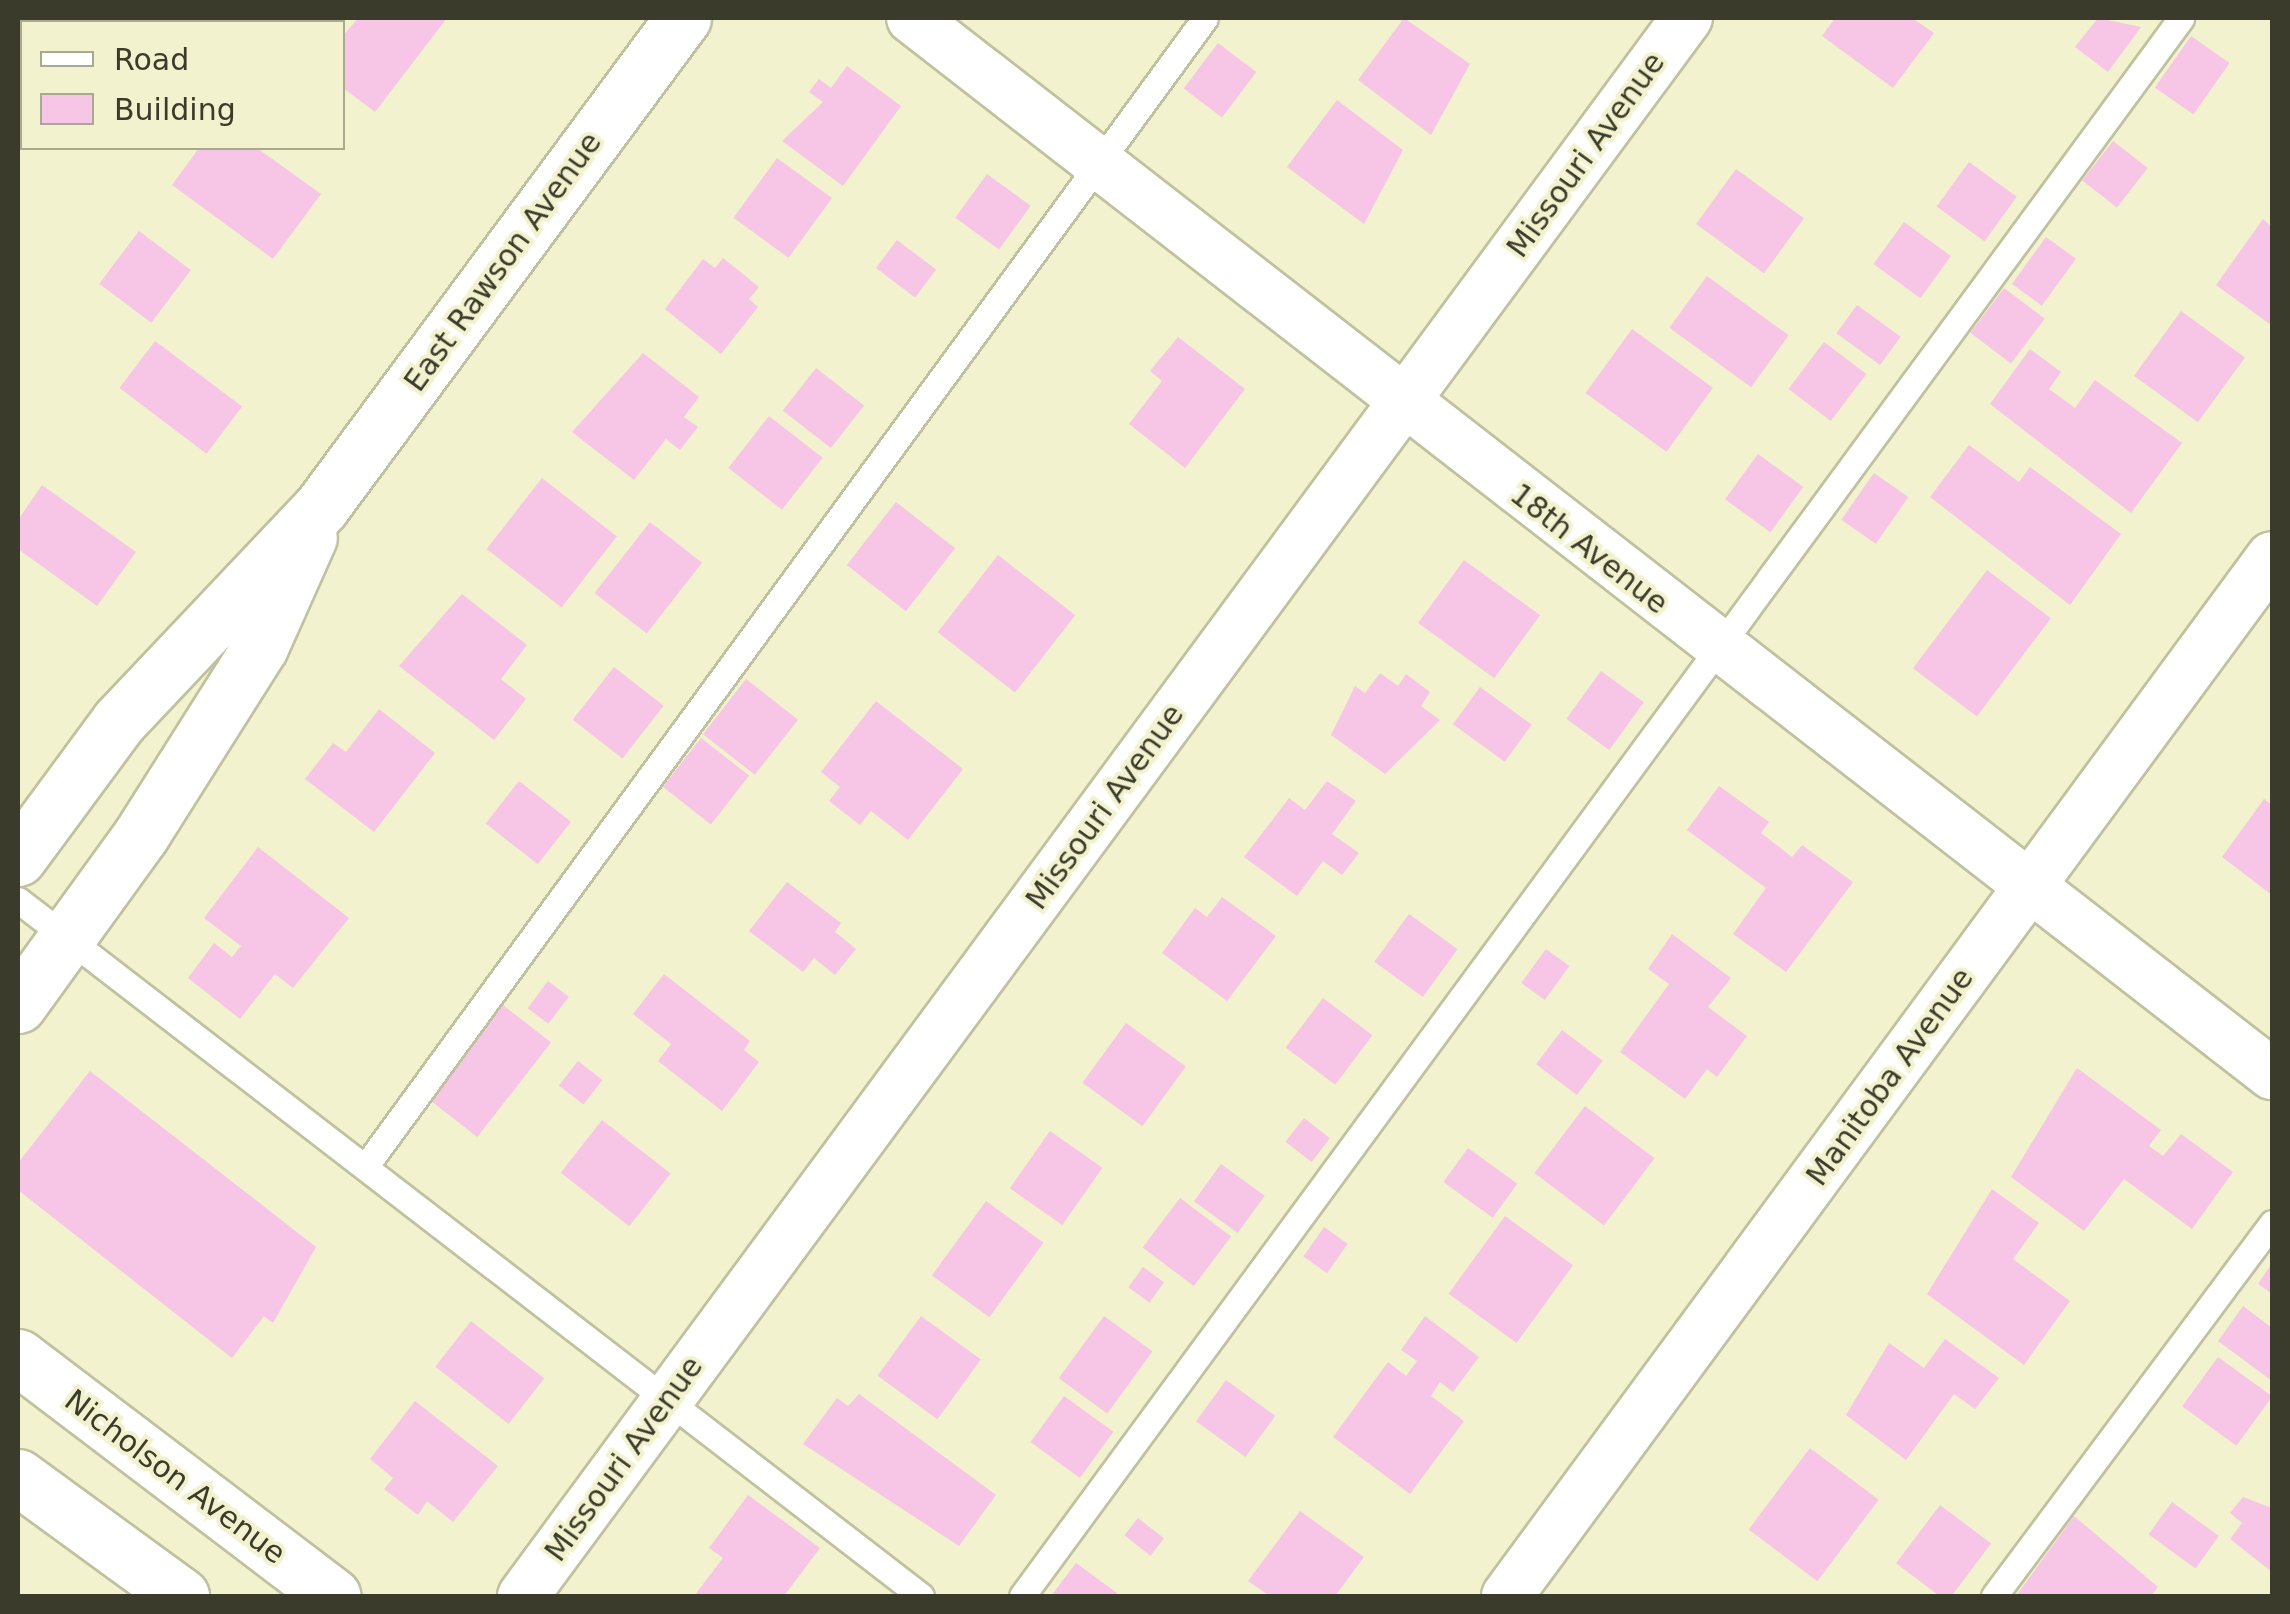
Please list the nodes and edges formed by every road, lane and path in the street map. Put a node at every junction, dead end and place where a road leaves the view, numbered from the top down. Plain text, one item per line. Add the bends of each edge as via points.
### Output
1 (683, 18) edge
2 (912, 18) edge
3 (1205, 18) edge
4 (1687, 18) edge
5 (2182, 18) edge
6 (1098, 164) junction
7 (1403, 403) junction
8 (322, 506) junction
9 (2272, 557) edge
10 (1717, 650) junction
11 (18, 858) edge
12 (2030, 885) junction
13 (18, 900) edge
14 (67, 936) junction
15 (18, 1005) edge
16 (2272, 1074) edge
17 (365, 1167) junction
18 (2272, 1224) edge
19 (18, 1357) edge
20 (667, 1400) junction
21 (18, 1477) edge
22 (181, 1596) edge
23 (333, 1596) edge
24 (522, 1596) edge
25 (921, 1596) edge
26 (1022, 1596) edge
27 (1506, 1596) edge
28 (1994, 1596) edge

1 - 8 main road, East Rawson Avenue
2 - 6 street, 18th Avenue
3 - 6 lane
4 - 7 street, Missouri Avenue
5 - 10 lane
6 - 7 street, 18th Avenue
6 - 17 lane
7 - 10 street, 18th Avenue
7 - 20 street, Missouri Avenue
8 - 11 main road, East Rawson Avenue via 119,721
8 - 14 main road, East Rawson Avenue via 260,647
9 - 12 street, Manitoba Avenue
10 - 12 street, 18th Avenue
10 - 26 lane
12 - 16 street, 18th Avenue
12 - 27 street, Manitoba Avenue
13 - 14 lane
14 - 15 main road, East Rawson Avenue
14 - 17 lane
17 - 20 lane
18 - 28 lane
19 - 23 main road, Nicholson Avenue
20 - 24 street, Missouri Avenue
20 - 25 lane
21 - 22 main road

